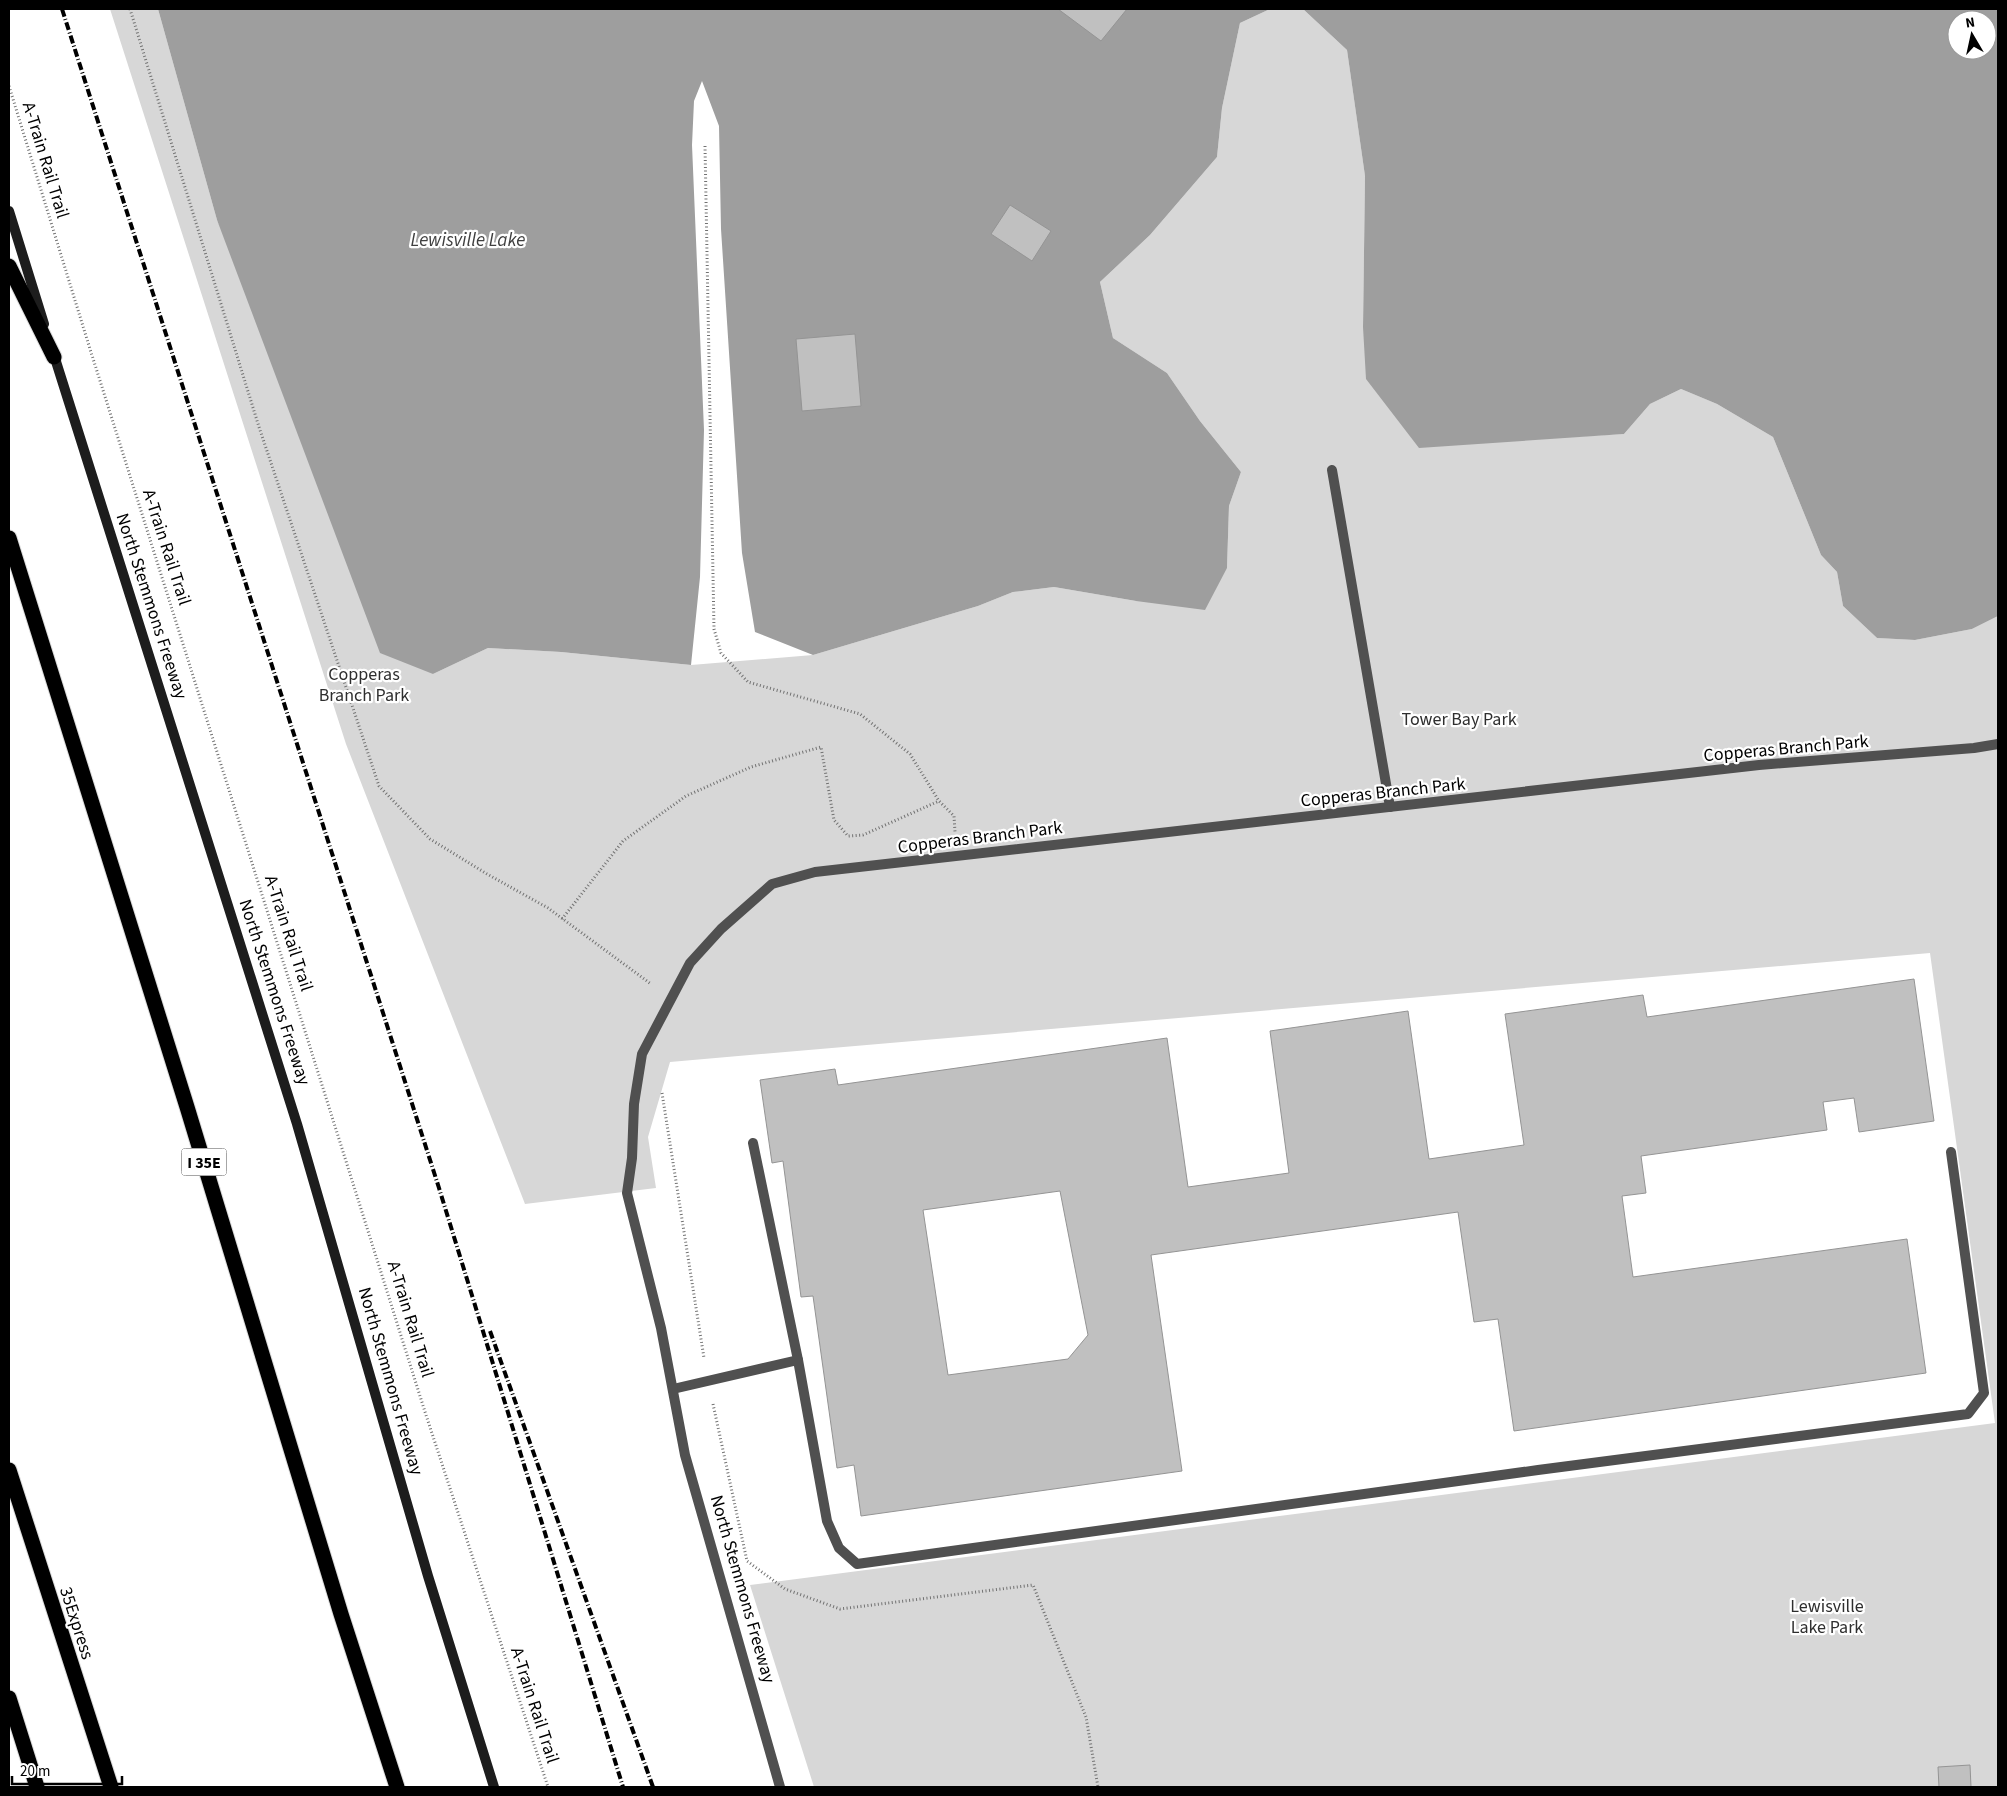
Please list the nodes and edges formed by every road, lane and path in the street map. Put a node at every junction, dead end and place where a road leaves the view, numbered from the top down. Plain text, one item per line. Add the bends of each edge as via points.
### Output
1 (130, 9) edge
2 (9, 86) edge
3 (705, 146) dead end
4 (9, 212) edge
5 (9, 266) edge
6 (54, 357) junction
7 (1332, 470) dead end
8 (9, 538) edge
9 (1998, 744) edge
10 (939, 801) junction
11 (1390, 807) junction
12 (958, 855) junction
13 (772, 884) joint
14 (562, 919) junction
15 (671, 999) junction
16 (753, 1143) dead end
17 (1951, 1152) dead end
18 (798, 1360) junction
19 (673, 1389) junction
20 (9, 1470) edge
21 (9, 1698) edge
22 (37, 1787) edge
23 (111, 1787) edge
24 (397, 1787) edge
25 (494, 1787) edge
26 (548, 1787) edge
27 (780, 1787) edge

1 - 14 path via 258,427 379,786 430,838
2 - 26 path, A-Train Rail Trail via 424,1406
3 - 10 path via 714,629 721,653 748,682 860,714 910,754
4 - 6 main road, North Stemmons Freeway
5 - 6 highway
6 - 25 main road, North Stemmons Freeway via 297,1124 428,1576
7 - 11 street
8 - 24 highway, I 35E via 188,1107 340,1614
9 - 11 street, Copperas Branch Park via 1759,765
10 - 12 path via 954,816
10 - 14 path via 863,835 848,836 834,820 822,748 751,767 686,796 623,841
11 - 12 street, Copperas Branch Park
12 - 13 street, Copperas Branch Park via 815,872
13 - 15 street, North Stemmons Freeway via 690,963
14 - 15 path
15 - 19 street, North Stemmons Freeway via 642,1054 634,1104 627,1193
16 - 18 street
17 - 18 street via 1984,1394 1968,1414 857,1564 839,1548 827,1521
18 - 19 street
19 - 27 street, North Stemmons Freeway via 685,1455
20 - 23 highway, 35Express
21 - 22 highway

